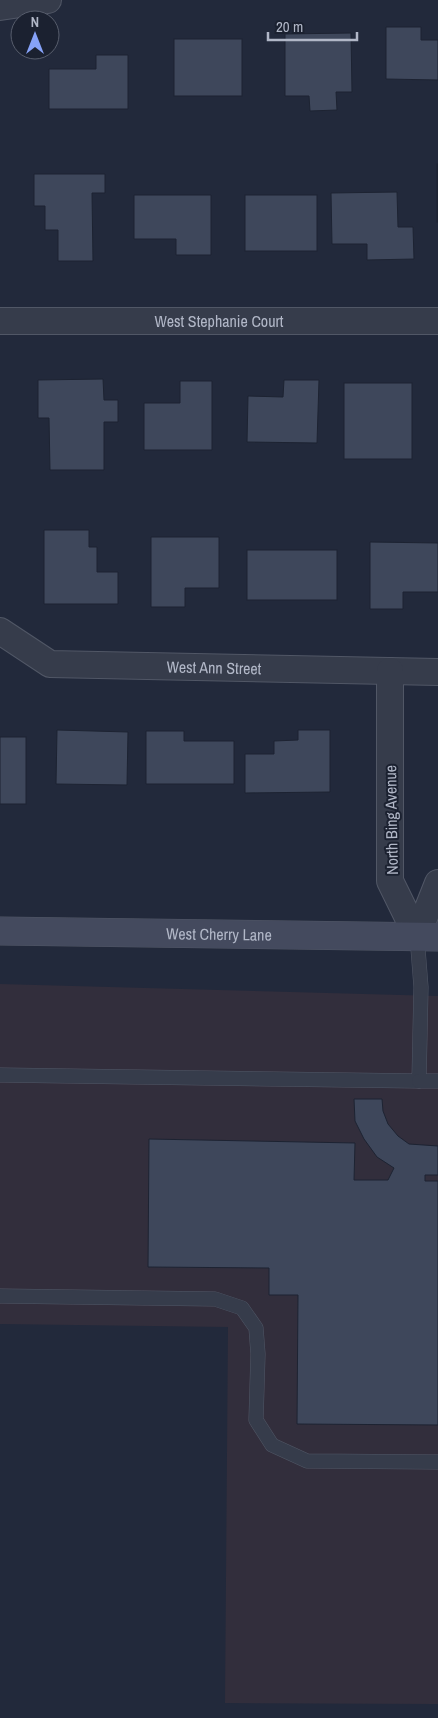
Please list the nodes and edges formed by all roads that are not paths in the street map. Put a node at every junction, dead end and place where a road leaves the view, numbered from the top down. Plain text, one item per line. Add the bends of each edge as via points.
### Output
1 (48, 0) edge
2 (0, 7) edge
3 (0, 320) edge
4 (438, 320) edge
5 (0, 631) edge
6 (390, 671) junction
7 (438, 672) edge
8 (438, 883) edge
9 (0, 931) edge
10 (427, 936) edge
11 (0, 1075) edge
12 (420, 1081) junction
13 (438, 1081) edge
14 (0, 1296) edge
15 (438, 1462) edge

1 - 2 street
3 - 4 street, West Stephanie Court
5 - 6 street, West Ann Street via 50,664
6 - 7 street, West Ann Street
6 - 10 street, North Bing Avenue via 390,881
8 - 10 street
9 - 10 main road, West Cherry Lane
10 - 12 lane via 421,987
11 - 12 lane
12 - 13 lane
14 - 15 lane via 214,1299 242,1308 256,1328 256,1420 272,1444 308,1461

